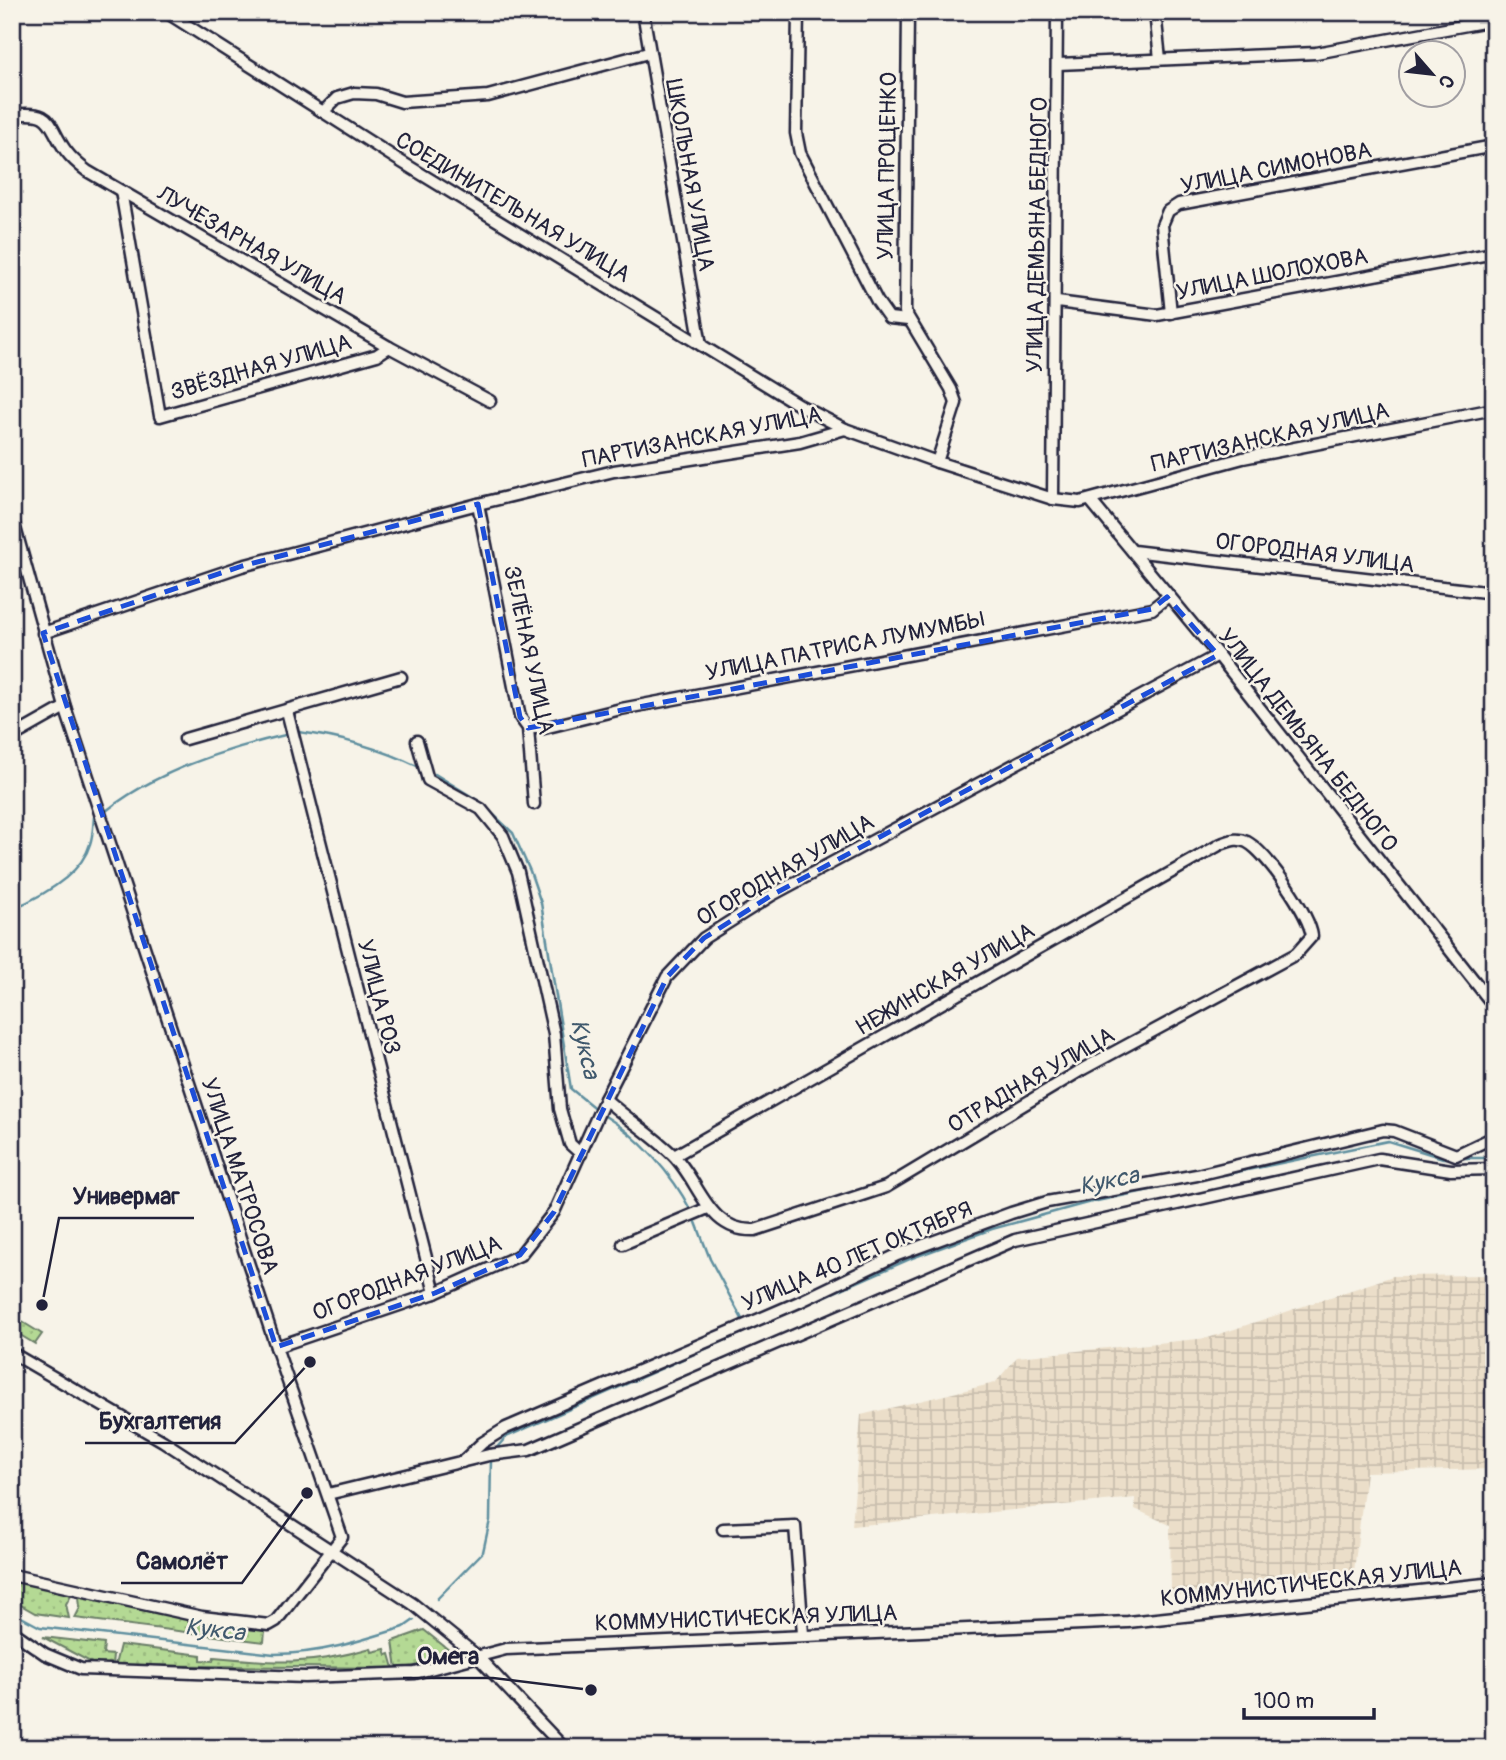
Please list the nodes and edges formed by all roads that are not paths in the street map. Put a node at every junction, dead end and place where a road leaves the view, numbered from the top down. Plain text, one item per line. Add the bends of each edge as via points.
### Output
1 (166, 12) edge
2 (643, 12) edge
3 (798, 12) edge
4 (908, 12) edge
5 (1057, 12) edge
6 (1155, 12) edge
7 (1494, 20) edge
8 (648, 52) junction
9 (1160, 59) junction
10 (1058, 64) junction
11 (323, 112) junction
12 (12, 115) edge
13 (1494, 146) edge
14 (121, 191) junction
15 (1494, 253) edge
16 (1057, 302) junction
17 (1171, 313) junction
18 (908, 320) junction
19 (701, 345) junction
20 (389, 348) junction
21 (490, 401) dead end
22 (1494, 409) edge
23 (845, 429) junction
24 (937, 462) junction
25 (1053, 499) junction
26 (1090, 500) junction
27 (478, 504) junction
28 (12, 517) edge
29 (1133, 551) junction
30 (1494, 593) edge
31 (1167, 597) junction
32 (43, 633) junction
33 (1218, 655) junction
34 (401, 677) dead end
35 (65, 706) junction
36 (287, 711) junction
37 (528, 728) junction
38 (12, 737) edge
39 (185, 739) dead end
40 (417, 741) dead end
41 (534, 804) dead end
42 (1236, 839) joint
43 (1494, 1006) edge
44 (603, 1103) junction
45 (1494, 1137) edge
46 (581, 1154) junction
47 (674, 1156) junction
48 (1494, 1169) edge
49 (708, 1208) junction
50 (624, 1244) dead end
51 (435, 1293) junction
52 (276, 1347) junction
53 (12, 1353) edge
54 (460, 1464) junction
55 (328, 1494) junction
56 (723, 1529) dead end
57 (332, 1550) junction
58 (12, 1575) edge
59 (1494, 1583) edge
60 (12, 1631) edge
61 (803, 1634) junction
62 (477, 1656) junction
63 (564, 1748) edge

1 - 11 street, СОЕДИНИТЕЛЬНАЯ УЛИЦА
2 - 8 street, ШКОЛЬНАЯ УЛИЦА
3 - 18 street, УЛИЦА ПРОЦЕНКО via 796,133 800,153 877,302 889,318
4 - 18 street, УЛИЦА ПРОЦЕНКО
5 - 10 street, УЛИЦА ДЕМЬЯНА БЕДНОГО
6 - 9 street
7 - 9 street via 1316,53
8 - 11 street via 488,96 402,102 354,93 337,98
8 - 19 street, ШКОЛЬНАЯ УЛИЦА
9 - 10 street
10 - 16 street, УЛИЦА ДЕМЬЯНА БЕДНОГО
11 - 19 street, СОЕДИНИТЕЛЬНАЯ УЛИЦА
12 - 14 street, ЛУЧЕЗАРНАЯ УЛИЦА via 45,116 75,162
13 - 17 street, УЛИЦА СИМОНОВА via 1179,204 1168,211 1162,225
14 - 20 street, ЛУЧЕЗАРНАЯ УЛИЦА
14 - 20 street, ЗВЁЗДНАЯ УЛИЦА via 160,416
15 - 17 street, УЛИЦА ШОЛОХОВА
16 - 17 street, УЛИЦА ШОЛОХОВА
16 - 25 street, УЛИЦА ДЕМЬЯНА БЕДНОГО
18 - 24 street, УЛИЦА ПРОЦЕНКО via 956,403
19 - 23 street, СОЕДИНИТЕЛЬНАЯ УЛИЦА
20 - 21 street, ЛУЧЕЗАРНАЯ УЛИЦА
22 - 26 street, ПАРТИЗАНСКАЯ УЛИЦА via 1243,458
23 - 24 street, ПАРТИЗАНСКАЯ УЛИЦА
23 - 27 street, ПАРТИЗАНСКАЯ УЛИЦА via 800,442 614,471
24 - 25 street, ПАРТИЗАНСКАЯ УЛИЦА
25 - 26 street, ПАРТИЗАНСКАЯ УЛИЦА
26 - 29 street, УЛИЦА ДЕМЬЯНА БЕДНОГО
27 - 32 street, ПАРТИЗАНСКАЯ УЛИЦА via 242,566
27 - 37 street, ЗЕЛЁНАЯ УЛИЦА via 520,717
28 - 32 street, УЛИЦА МАТРОСОВА
29 - 30 street, ОГОРОДНАЯ УЛИЦА
29 - 31 street, УЛИЦА ДЕМЬЯНА БЕДНОГО
31 - 33 street, УЛИЦА ДЕМЬЯНА БЕДНОГО
31 - 37 street, УЛИЦА ПАТРИСА ЛУМУМБЫ via 1152,608
32 - 35 street, УЛИЦА МАТРОСОВА
33 - 43 street, УЛИЦА ДЕМЬЯНА БЕДНОГО
33 - 44 street, ОГОРОДНАЯ УЛИЦА via 772,895 704,938 667,977
34 - 36 street
35 - 38 street
35 - 52 street, УЛИЦА МАТРОСОВА
36 - 39 street
36 - 51 street, УЛИЦА РОЗ
37 - 41 street, ЗЕЛЁНАЯ УЛИЦА
40 - 46 street via 428,780 481,809 503,836 518,872 554,1034 560,1109 570,1144
42 - 47 street, НЕЖИНСКАЯ УЛИЦА
42 - 49 street, ОТРАДНАЯ УЛИЦА via 1249,843 1268,863 1310,922 1312,936 1296,954 1083,1069 886,1187 755,1230 741,1230
44 - 46 street, ОГОРОДНАЯ УЛИЦА
44 - 47 street
45 - 54 street, УЛИЦА 40 ЛЕТ ОКТЯБРЯ via 1456,1155 1383,1130 1011,1213 897,1255 506,1428
46 - 51 street, ОГОРОДНАЯ УЛИЦА via 554,1212 520,1255
47 - 49 street
48 - 54 street, УЛИЦА 40 ЛЕТ ОКТЯБРЯ via 1451,1170 1379,1159 1015,1240 529,1450
49 - 50 street
51 - 52 street, ОГОРОДНАЯ УЛИЦА
52 - 55 street, УЛИЦА МАТРОСОВА
53 - 57 street via 163,1441
54 - 55 street, УЛИЦА 40 ЛЕТ ОКТЯБРЯ
55 - 57 street, УЛИЦА МАТРОСОВА via 342,1537
56 - 61 street via 794,1526
57 - 58 street via 269,1625 202,1617
57 - 62 street via 413,1604
59 - 61 street, КОММУНИСТИЧЕСКАЯ УЛИЦА via 1128,1622
60 - 62 street, КОММУНИСТИЧЕСКАЯ УЛИЦА via 46,1654 81,1669 304,1677 415,1673
61 - 62 street, КОММУНИСТИЧЕСКАЯ УЛИЦА via 506,1649
62 - 63 street

